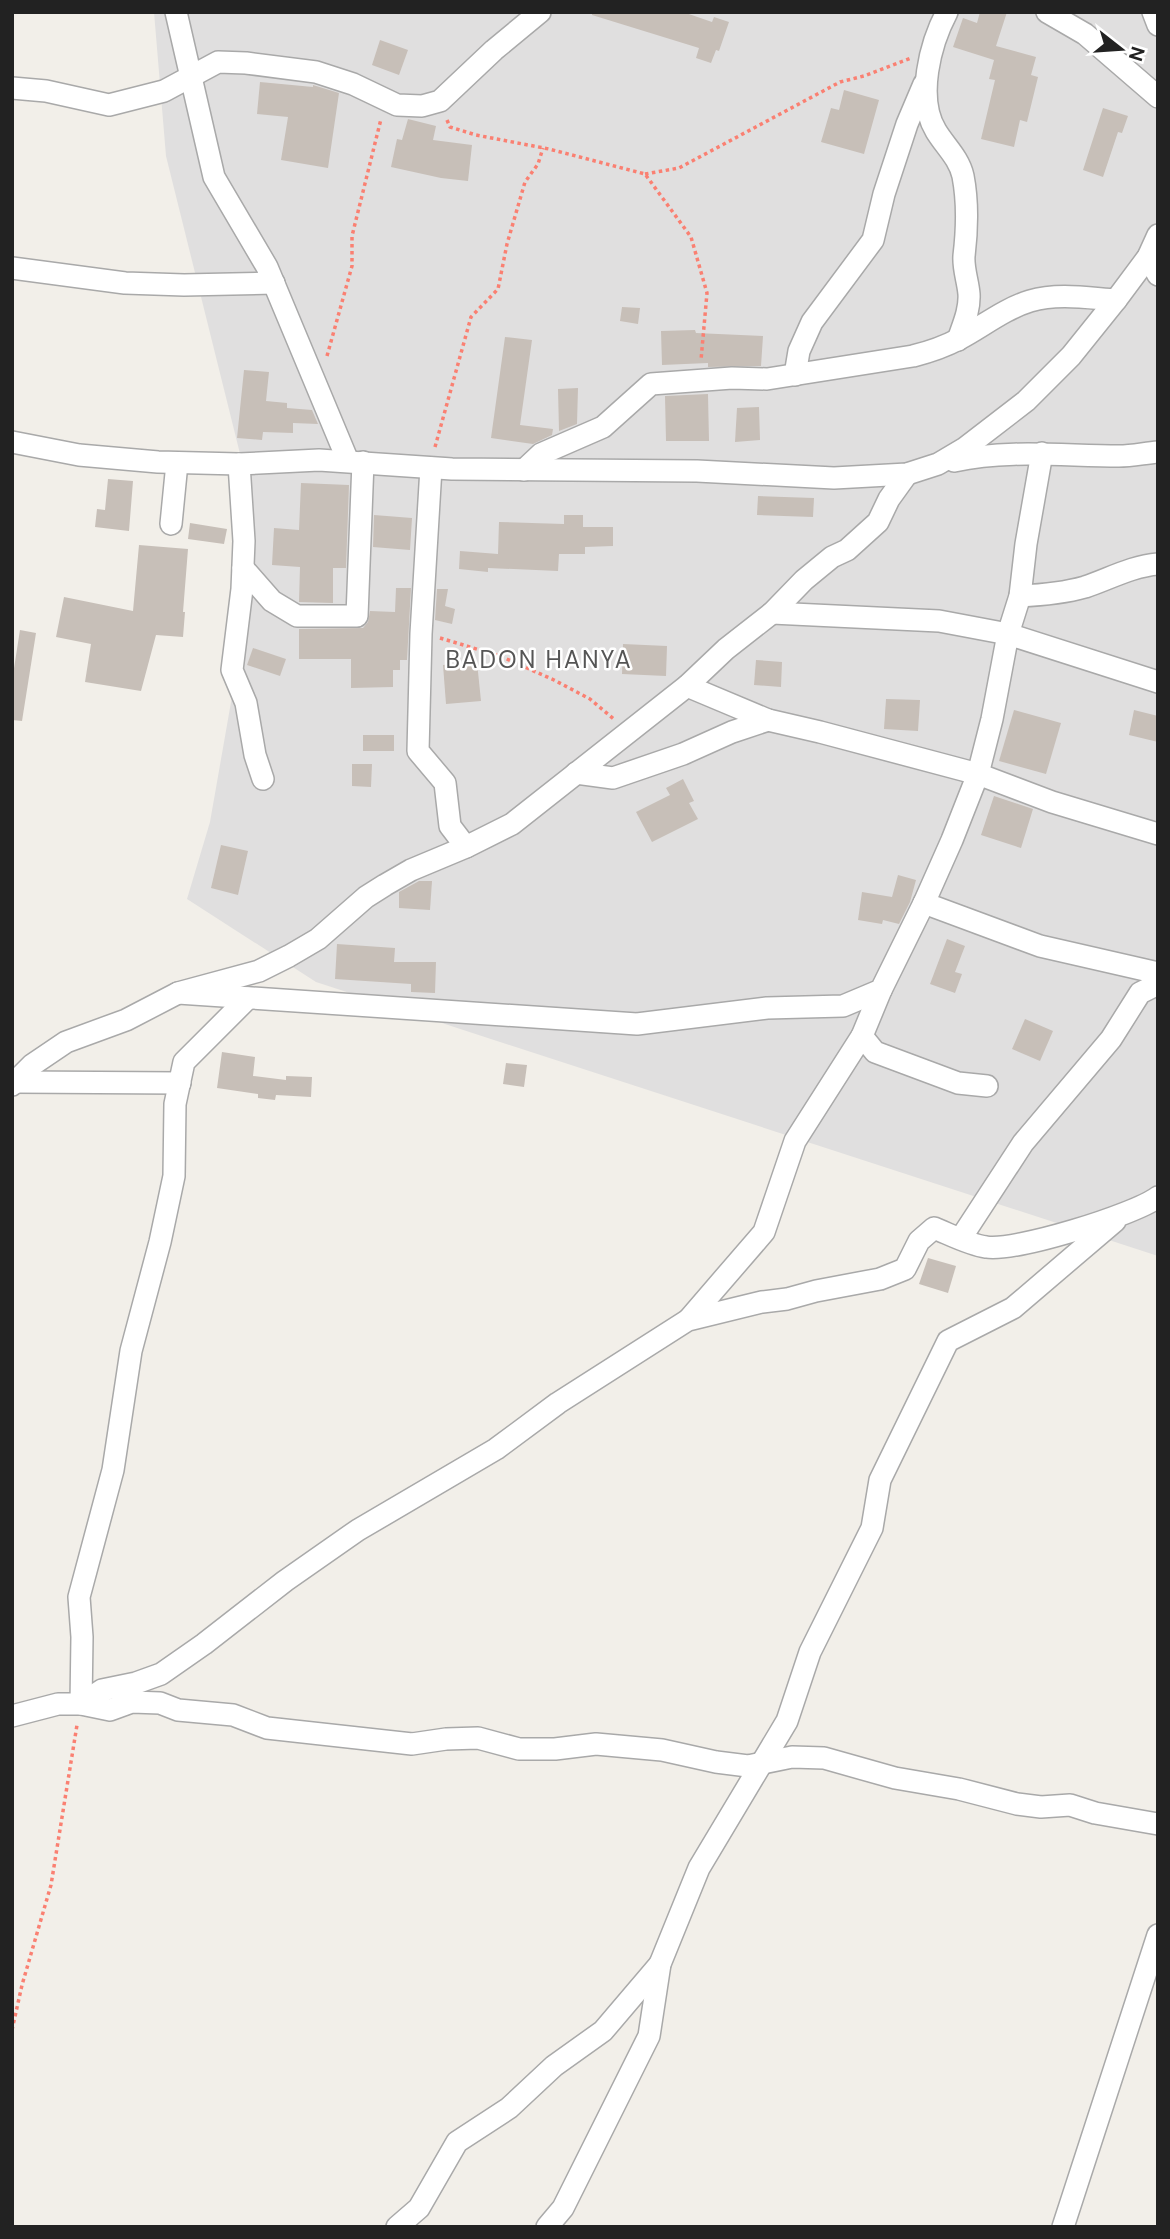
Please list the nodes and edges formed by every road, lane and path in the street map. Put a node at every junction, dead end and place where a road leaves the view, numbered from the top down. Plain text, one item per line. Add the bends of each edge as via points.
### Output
1 (176, 12) edge
2 (540, 12) edge
3 (947, 12) edge
4 (1046, 12) edge
5 (1153, 12) edge
6 (1158, 25) edge
7 (931, 47) junction
8 (927, 75) junction
9 (190, 77) junction
10 (12, 88) edge
11 (1158, 97) edge
12 (386, 100) junction
13 (440, 101) junction
14 (542, 148) junction
15 (645, 174) junction
16 (1158, 235) edge
17 (1153, 266) edge
18 (12, 268) edge
19 (274, 283) junction
20 (1116, 300) junction
21 (958, 340) junction
22 (794, 375) junction
23 (699, 380) junction
24 (317, 387) junction
25 (12, 442) edge
26 (1158, 452) edge
27 (1041, 453) junction
28 (356, 462) junction
29 (177, 463) junction
30 (239, 464) junction
31 (938, 464) junction
32 (432, 468) junction
33 (524, 470) junction
34 (906, 474) junction
35 (171, 524) dead end
36 (1158, 564) edge
37 (243, 568) junction
38 (1020, 596) junction
39 (772, 613) junction
40 (421, 634) junction
41 (1008, 634) junction
42 (1158, 682) edge
43 (687, 686) junction
44 (768, 720) junction
45 (628, 731) junction
46 (576, 773) junction
47 (978, 774) junction
48 (263, 779) dead end
49 (1158, 834) edge
50 (466, 847) junction
51 (924, 903) junction
52 (1158, 972) edge
53 (1158, 984) edge
54 (881, 990) junction
55 (178, 993) junction
56 (248, 998) junction
57 (862, 1036) junction
58 (14, 1083) edge
59 (180, 1083) junction
60 (987, 1086) dead end
61 (1158, 1197) edge
62 (1122, 1215) junction
63 (961, 1238) junction
64 (688, 1320) junction
65 (81, 1704) junction
66 (12, 1716) edge
67 (761, 1763) junction
68 (1158, 1824) edge
69 (1158, 1935) edge
70 (660, 1964) junction
71 (12, 2030) edge
72 (397, 2227) edge
73 (547, 2227) edge
74 (1063, 2227) edge

1 - 9 street
2 - 13 street
3 - 7 street
4 - 11 street via 1085,34
5 - 6 street
7 - 8 street
7 - 15 path via 877,72 840,82 678,168
8 - 21 street via 927,105 934,129 954,154 963,175 969,294
8 - 22 street via 906,124 873,240 812,322
9 - 10 street via 164,92 108,105
9 - 12 street via 218,62 281,67 316,72
9 - 19 street via 214,177
12 - 13 street via 410,106
12 - 24 path via 352,236 352,266
13 - 14 path via 450,127
14 - 15 path
14 - 32 path via 538,164 525,182 498,289 471,317
15 - 23 path via 691,237 707,293
16 - 17 street
17 - 20 street
18 - 19 street via 125,283
19 - 24 street
20 - 21 street via 1058,296 1030,301
20 - 31 street via 1071,356 1026,401
21 - 22 street via 913,356
22 - 23 street
23 - 33 street via 651,384 603,427 541,454
24 - 28 street
25 - 29 street via 79,455
26 - 27 street via 1122,456
27 - 31 street via 976,456
27 - 38 street
28 - 30 street
28 - 32 street
28 - 37 street via 356,616 297,616 272,601
29 - 30 street
29 - 35 street
30 - 37 street
31 - 34 street
32 - 33 street
32 - 40 street
33 - 34 street via 834,478
34 - 39 street via 878,522 804,580
36 - 38 street via 1084,587
37 - 48 street via 232,670 246,703
38 - 41 street
39 - 41 street via 940,621
39 - 43 street
40 - 45 path via 452,640 526,668 590,699
40 - 50 street via 418,751 445,783 450,825
41 - 42 street
41 - 47 street
43 - 44 street
43 - 45 street
44 - 46 street via 614,778
44 - 47 street
45 - 46 street
46 - 50 street via 512,824
47 - 49 street
47 - 51 street
50 - 55 street via 385,885 318,939 289,956 259,971
51 - 52 street via 1041,946
51 - 54 street
53 - 63 street via 1140,993 1111,1039 1023,1143
54 - 56 street via 843,1006 767,1008 637,1024
54 - 57 street
55 - 56 street
55 - 58 street via 126,1020 66,1042
56 - 59 street via 184,1062
57 - 60 street via 875,1052 958,1083
57 - 64 street via 795,1141 764,1232
58 - 59 street
59 - 65 street via 175,1104 174,1176 131,1351 113,1470 79,1597
61 - 62 street
62 - 63 street via 1021,1244 986,1247
62 - 67 street via 1013,1308 948,1341 880,1480 872,1528 810,1652 787,1721
63 - 64 street via 934,1228 919,1241 905,1269 880,1279
64 - 65 street via 558,1402 496,1449 358,1530 161,1674 102,1690
65 - 66 street via 58,1704
65 - 67 street via 110,1710 132,1702 160,1703 178,1710 233,1715 267,1728 412,1744 478,1738 519,1749 596,1744 662,1750 748,1766
65 - 71 path via 51,1885
67 - 68 street via 792,1757 824,1758 1017,1804 1070,1805
67 - 70 street via 699,1868
69 - 74 street
70 - 72 street via 603,2031 554,2066 509,2108 457,2142 419,2208
70 - 73 street via 649,2036 564,2208

